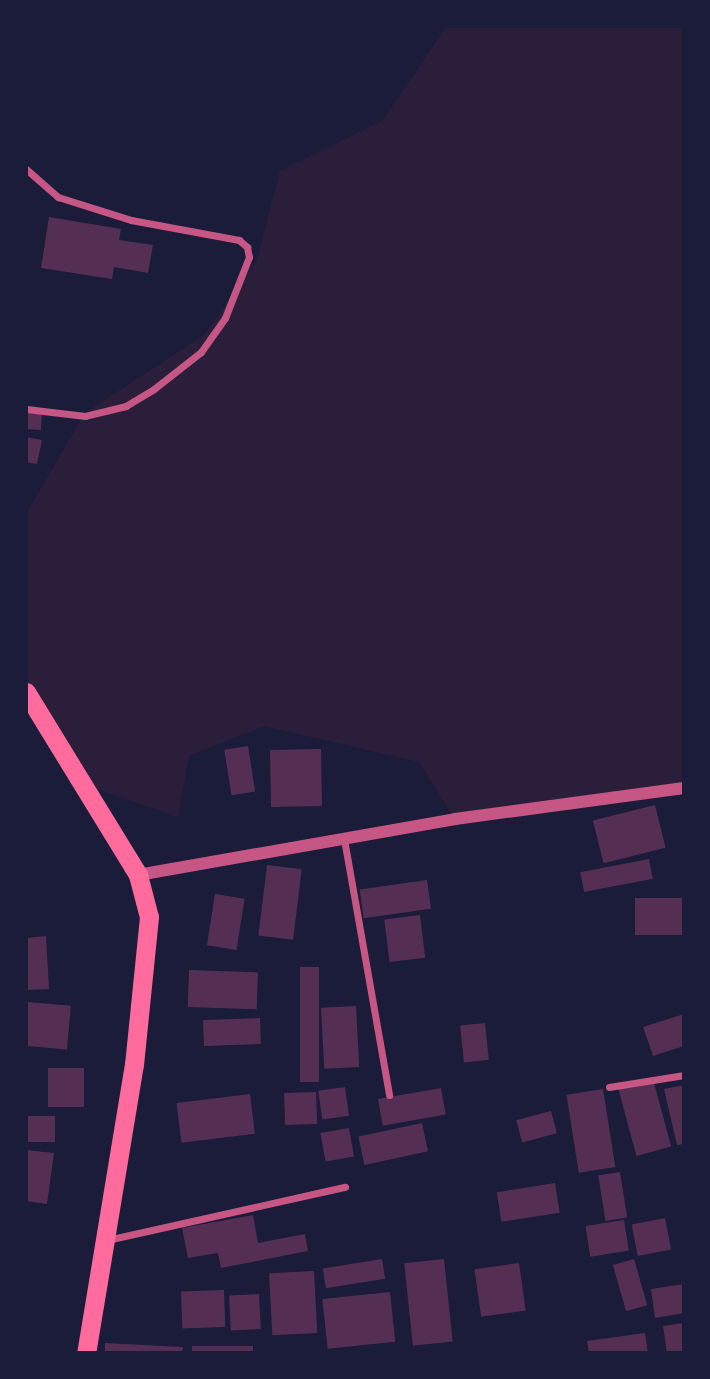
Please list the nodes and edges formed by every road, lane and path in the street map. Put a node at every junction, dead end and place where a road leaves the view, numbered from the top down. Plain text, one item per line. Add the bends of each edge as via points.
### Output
1 (26, 169) edge
2 (26, 408) edge
3 (26, 692) edge
4 (684, 788) edge
5 (344, 839) junction
6 (138, 875) junction
7 (684, 1075) edge
8 (609, 1087) dead end
9 (389, 1095) dead end
10 (345, 1187) dead end
11 (103, 1241) junction
12 (86, 1353) edge

1 - 2 street via 58,197 131,220 239,240 249,257 225,318 201,352 154,389 126,406 85,416
3 - 6 highway
4 - 5 street
5 - 6 street
5 - 9 street
6 - 11 highway via 149,917 148,952
7 - 8 street
10 - 11 street
11 - 12 highway

